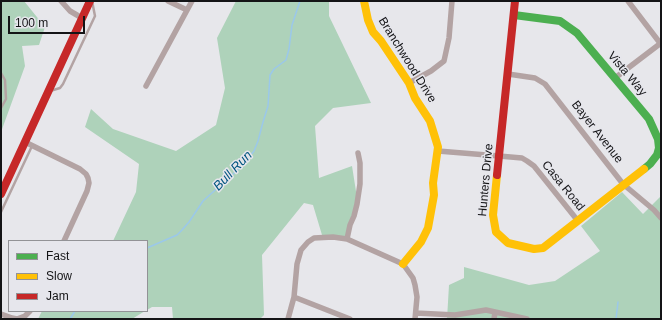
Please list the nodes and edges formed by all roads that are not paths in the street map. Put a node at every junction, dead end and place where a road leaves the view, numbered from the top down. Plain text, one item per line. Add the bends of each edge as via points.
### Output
1 (61, 1) edge
2 (91, 1) edge
3 (168, 1) edge
4 (192, 1) edge
5 (364, 1) edge
6 (452, 1) edge
7 (515, 1) edge
8 (628, 1) edge
9 (187, 10) junction
10 (514, 16) junction
11 (82, 18) junction
12 (660, 43) edge
13 (1, 73) edge
14 (508, 74) junction
15 (615, 78) junction
16 (409, 83) junction
17 (146, 86) dead end
18 (46, 95) junction
19 (1, 108) edge
20 (29, 144) junction
21 (438, 151) junction
22 (358, 153) dead end
23 (499, 156) junction
24 (623, 184) junction
25 (1, 194) edge
26 (1, 212) edge
27 (661, 218) edge
28 (578, 221) junction
29 (64, 240) edge
30 (347, 240) junction
31 (403, 264) junction
32 (294, 297) junction
33 (29, 312) edge
34 (495, 312) junction
35 (1, 314) edge
36 (415, 316) edge
37 (7, 318) edge
38 (288, 319) edge
39 (350, 319) edge
40 (494, 319) edge
41 (527, 319) edge

1 - 11 street via 70,11
2 - 11 street
2 - 18 lane via 95,16 63,84
3 - 9 street
4 - 9 street
5 - 16 street, Branchwood Drive via 372,32
6 - 16 street via 444,61
7 - 10 street, Hunters Drive
8 - 12 street
9 - 17 street
10 - 14 street, Hunters Drive
10 - 15 street, Vista Way via 550,19 567,25 577,33
11 - 18 street
12 - 15 street
13 - 19 lane via 5,80 6,99
14 - 23 street, Hunters Drive
14 - 24 street, Bayer Avenue via 535,78 544,84
15 - 24 street, Vista Way via 649,119 658,139 657,155 650,164
16 - 21 street, Branchwood Drive via 433,129
18 - 20 street
20 - 25 street
20 - 26 lane
20 - 29 street via 80,169 88,178 87,191
21 - 23 street, Casa Road
21 - 31 street, Branchwood Drive via 434,195 426,236
22 - 30 street via 360,184
23 - 28 street, Casa Road via 522,158 534,166
23 - 28 street, Hunters Drive via 493,215 494,226 500,237 521,247 543,248
24 - 27 street, Bayer Avenue
24 - 28 street, Hunters Drive
30 - 31 street
30 - 32 street via 326,237 314,238 308,242 299,257
31 - 36 street via 415,285
32 - 38 street
32 - 39 street
33 - 37 street via 22,318
34 - 36 street via 486,310 462,315
34 - 40 street
34 - 41 street
35 - 37 street

